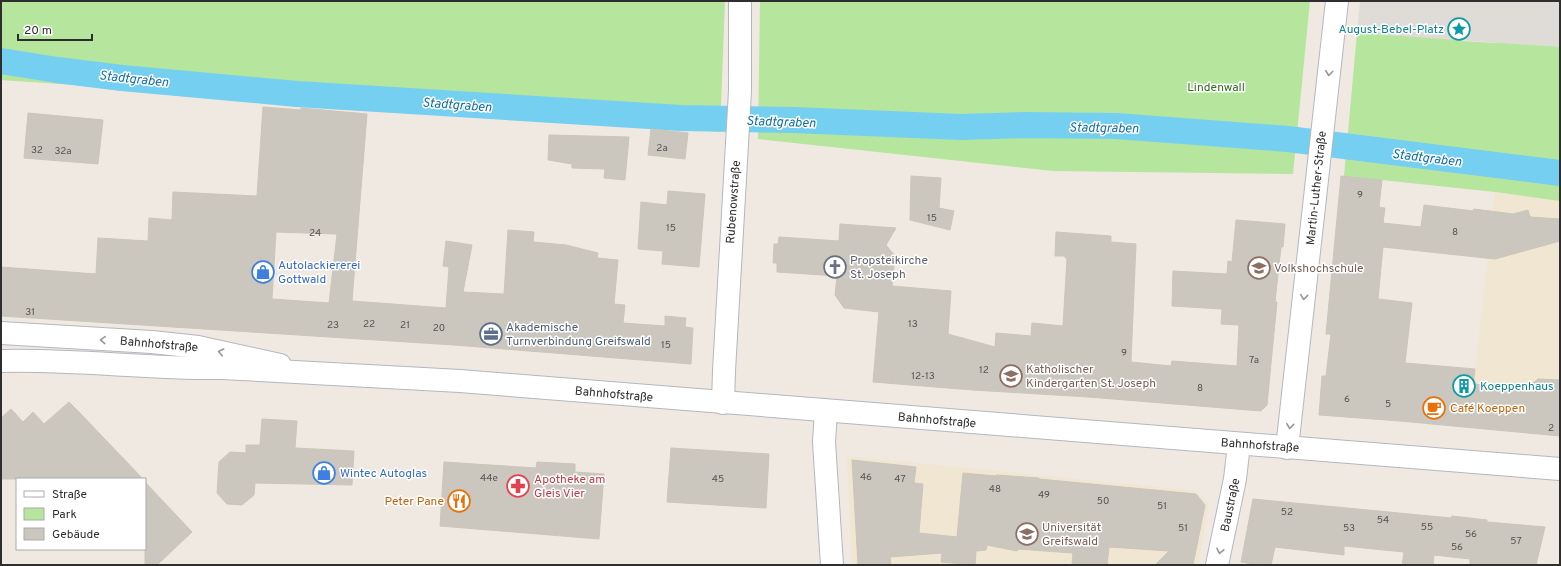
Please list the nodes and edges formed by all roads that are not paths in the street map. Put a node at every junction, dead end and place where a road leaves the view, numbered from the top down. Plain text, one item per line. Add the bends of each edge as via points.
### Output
1 (740, 1) edge
2 (1337, 1) edge
3 (1, 333) edge
4 (1, 360) edge
5 (314, 372) junction
6 (723, 403) junction
7 (826, 411) junction
8 (1239, 444) junction
9 (1287, 448) junction
10 (1560, 469) edge
11 (832, 565) edge
12 (1217, 565) edge

1 - 6 main road, Rubenowstraße via 737,149
2 -> 9 main road, Martin-Luther-Straße
5 -> 3 main road, Bahnhofstraße via 198,347
4 - 5 main road, Bahnhofstraße
5 - 6 main road, Bahnhofstraße
6 - 7 main road, Bahnhofstraße
7 - 8 main road, Bahnhofstraße
7 - 11 main road via 824,442
8 - 9 main road, Bahnhofstraße
8 -> 12 main road, Baustraße via 1235,479
9 - 10 main road, Bahnhofstraße

